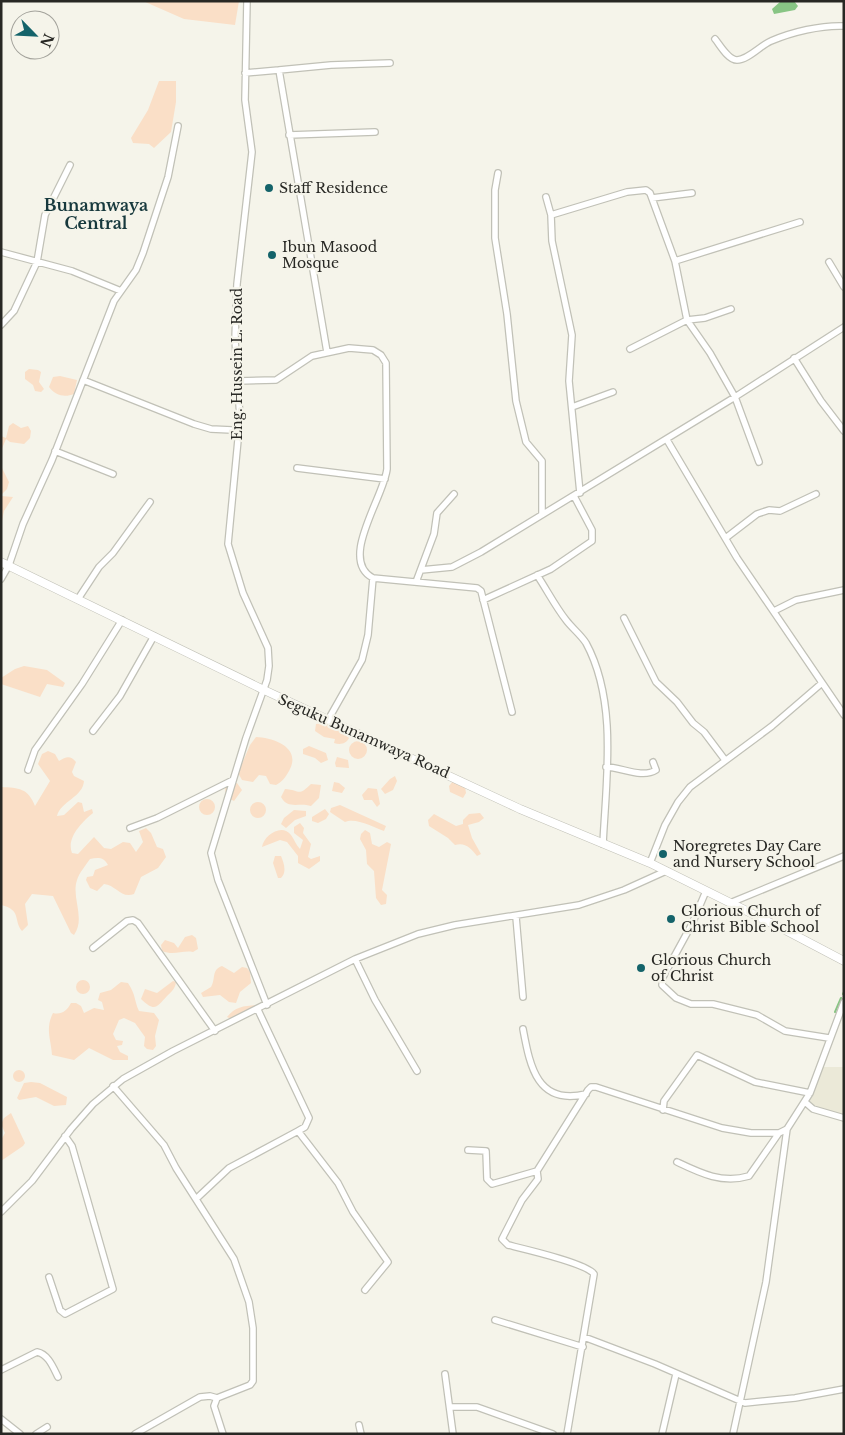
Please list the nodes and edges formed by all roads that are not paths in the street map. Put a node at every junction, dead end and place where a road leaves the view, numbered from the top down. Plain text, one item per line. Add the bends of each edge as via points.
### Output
1 (247, 1) edge
2 (844, 26) edge
3 (715, 39) dead end
4 (390, 63) dead end
5 (279, 70) junction
6 (245, 73) junction
7 (178, 126) dead end
8 (375, 132) dead end
9 (289, 135) junction
10 (70, 165) dead end
11 (498, 173) dead end
12 (692, 193) dead end
13 (546, 197) dead end
14 (652, 198) junction
15 (551, 215) junction
16 (800, 222) dead end
17 (1, 252) edge
18 (675, 261) junction
19 (37, 262) junction
20 (829, 262) dead end
21 (844, 287) edge
22 (121, 291) junction
23 (732, 309) dead end
24 (687, 320) junction
25 (1, 325) edge
26 (844, 327) edge
27 (630, 349) dead end
28 (327, 352) junction
29 (794, 358) junction
30 (83, 380) junction
31 (238, 381) junction
32 (613, 392) dead end
33 (735, 397) junction
34 (572, 407) junction
35 (844, 431) edge
36 (238, 437) junction
37 (666, 440) junction
38 (55, 451) junction
39 (759, 462) dead end
40 (297, 468) dead end
41 (113, 474) dead end
42 (385, 479) junction
43 (454, 494) dead end
44 (577, 494) junction
45 (816, 494) dead end
46 (150, 502) dead end
47 (542, 514) junction
48 (727, 537) junction
49 (1, 562) edge
50 (9, 566) junction
51 (421, 570) junction
52 (536, 575) junction
53 (373, 578) junction
54 (1, 579) edge
55 (416, 582) junction
56 (844, 590) edge
57 (78, 599) junction
58 (483, 600) junction
59 (774, 610) junction
60 (624, 618) dead end
61 (122, 620) junction
62 (154, 636) junction
63 (822, 683) junction
64 (264, 690) junction
65 (512, 712) dead end
66 (844, 716) edge
67 (328, 720) junction
68 (93, 731) dead end
69 (725, 760) junction
70 (653, 762) dead end
71 (606, 767) junction
72 (28, 770) dead end
73 (233, 780) junction
74 (130, 828) dead end
75 (603, 844) junction
76 (844, 856) edge
77 (650, 863) junction
78 (666, 871) junction
79 (706, 891) junction
80 (730, 903) junction
81 (516, 917) junction
82 (93, 948) dead end
83 (355, 959) junction
84 (844, 961) edge
85 (523, 997) dead end
86 (844, 1002) edge
87 (267, 1005) junction
88 (258, 1010) junction
89 (523, 1029) dead end
90 (215, 1031) junction
91 (829, 1038) junction
92 (417, 1071) dead end
93 (113, 1086) junction
94 (810, 1093) junction
95 (586, 1094) junction
96 (804, 1102) junction
97 (663, 1110) junction
98 (844, 1118) edge
99 (787, 1129) junction
100 (298, 1131) junction
101 (779, 1133) junction
102 (65, 1136) junction
103 (468, 1150) dead end
104 (677, 1162) dead end
105 (538, 1171) junction
106 (196, 1199) junction
107 (1, 1212) edge
108 (49, 1277) dead end
109 (365, 1290) dead end
110 (495, 1320) dead end
111 (584, 1337) junction
112 (583, 1347) junction
113 (1, 1370) edge
114 (445, 1374) dead end
115 (676, 1374) junction
116 (58, 1377) dead end
117 (844, 1389) edge
118 (217, 1398) junction
119 (739, 1400) junction
120 (450, 1407) junction
121 (1, 1419) edge
122 (359, 1425) dead end
123 (47, 1426) dead end
124 (20, 1434) edge
125 (36, 1434) edge
126 (135, 1434) edge
127 (223, 1434) edge
128 (361, 1434) edge
129 (453, 1434) edge
130 (553, 1434) edge
131 (567, 1434) edge
132 (662, 1434) edge
133 (733, 1434) edge

1 - 6 street, Eng. Hussein L. Road
2 - 3 street via 781,37 736,60
4 - 5 street
5 - 6 street
5 - 9 street
6 - 31 street, Eng. Hussein L. Road via 252,152 238,284 235,339
7 - 22 street via 168,177 143,253
8 - 9 street
9 - 28 street
10 - 19 street via 45,214
11 - 47 street via 495,238 516,401 526,442 542,461
12 - 14 street
13 - 15 street
14 - 15 street via 646,190 633,191
14 - 18 street
15 - 34 street via 552,241 572,335 569,381
16 - 18 street
17 - 19 street
18 - 24 street
19 - 22 street via 72,271
19 - 25 street via 14,311
20 - 21 street
22 - 30 street
23 - 24 street
24 - 27 street
24 - 33 street
26 - 29 street
28 - 31 street via 307,358 276,380
28 - 42 street via 364,348 381,355 386,363
29 - 33 street
29 - 35 street
30 - 36 street via 194,424 232,430
30 - 38 street
31 - 36 street, Eng. Hussein L. Road
32 - 34 street
33 - 37 street
33 - 39 street
34 - 44 street
36 - 64 street, Eng. Hussein L. Road via 228,544 243,593 268,648
37 - 44 street
37 - 48 street
38 - 41 street
38 - 50 street via 23,524
40 - 42 street
42 - 53 street via 367,523 360,554 360,567
43 - 51 street via 437,513 434,534
44 - 47 street
44 - 52 street via 592,530 592,541 551,569
45 - 48 street via 780,511 757,514
46 - 57 street
47 - 51 street via 452,567
48 - 59 street via 742,566
49 - 50 main road, Seguku Bunamwaya Road
50 - 54 street
50 - 57 main road, Seguku Bunamwaya Road
51 - 55 street
52 - 58 street
52 - 71 street via 565,619 585,642 598,674 605,708
53 - 55 street
53 - 67 street via 368,635 362,660
55 - 58 street via 472,586 481,591
56 - 59 street via 796,600
57 - 61 main road, Seguku Bunamwaya Road
58 - 65 street
59 - 63 street
60 - 69 street via 656,682 704,732
61 - 62 main road, Seguku Bunamwaya Road
61 - 72 street via 82,684 34,750
62 - 64 main road, Seguku Bunamwaya Road
62 - 68 street via 120,696
63 - 66 street
63 - 69 street via 772,726
64 - 67 main road, Seguku Bunamwaya Road
64 - 73 street, Eng. Hussein L. Road
67 - 75 main road, Seguku Bunamwaya Road
69 - 77 street via 690,787 678,802
70 - 71 street via 656,770 648,774
71 - 75 street
73 - 74 street
73 - 87 street, Eng. Hussein L. Road via 212,845 212,860
75 - 77 main road, Seguku Bunamwaya Road
76 - 80 street
77 - 78 main road, Seguku Bunamwaya Road
78 - 79 main road, Seguku Bunamwaya Road
78 - 81 street via 579,906
79 - 80 main road, Seguku Bunamwaya Road
79 - 91 street via 662,985 676,998 691,1004 713,1004 757,1015 785,1031
80 - 84 main road, Seguku Bunamwaya Road
81 - 83 street via 455,925 418,934
81 - 85 street
82 - 90 street via 126,921 138,923
83 - 87 street
83 - 92 street
86 - 91 street
87 - 88 street
88 - 90 street
88 - 100 street via 309,1118
89 - 95 street via 534,1074 541,1086 571,1097
90 - 93 street
91 - 94 street
93 - 102 street
93 - 106 street via 164,1145
94 - 96 street
94 - 97 street via 755,1082 697,1054 664,1102
95 - 97 street via 591,1087 596,1087
95 - 105 street
96 - 98 street via 813,1109
96 - 99 street
97 - 101 street via 722,1128
99 - 101 street
99 - 119 street via 766,1282
100 - 106 street via 229,1168
100 - 109 street via 338,1183 353,1212 386,1259 386,1265
101 - 104 street via 749,1176 724,1179 706,1176
102 - 107 street via 32,1181
102 - 108 street via 72,1146 113,1290 64,1314
103 - 105 street via 486,1151 487,1180 492,1184
105 - 111 street via 538,1179 522,1200 502,1239 508,1245 593,1272
106 - 118 street via 234,1259 254,1328 252,1383
110 - 112 street
111 - 112 street
111 - 115 street
112 - 131 street
113 - 116 street via 37,1352 46,1355
114 - 120 street
115 - 119 street
115 - 132 street
117 - 119 street via 750,1403
118 - 126 street via 200,1397
118 - 127 street via 214,1406
119 - 133 street
120 - 129 street
120 - 130 street via 477,1407
121 - 124 street
122 - 128 street
123 - 125 street

